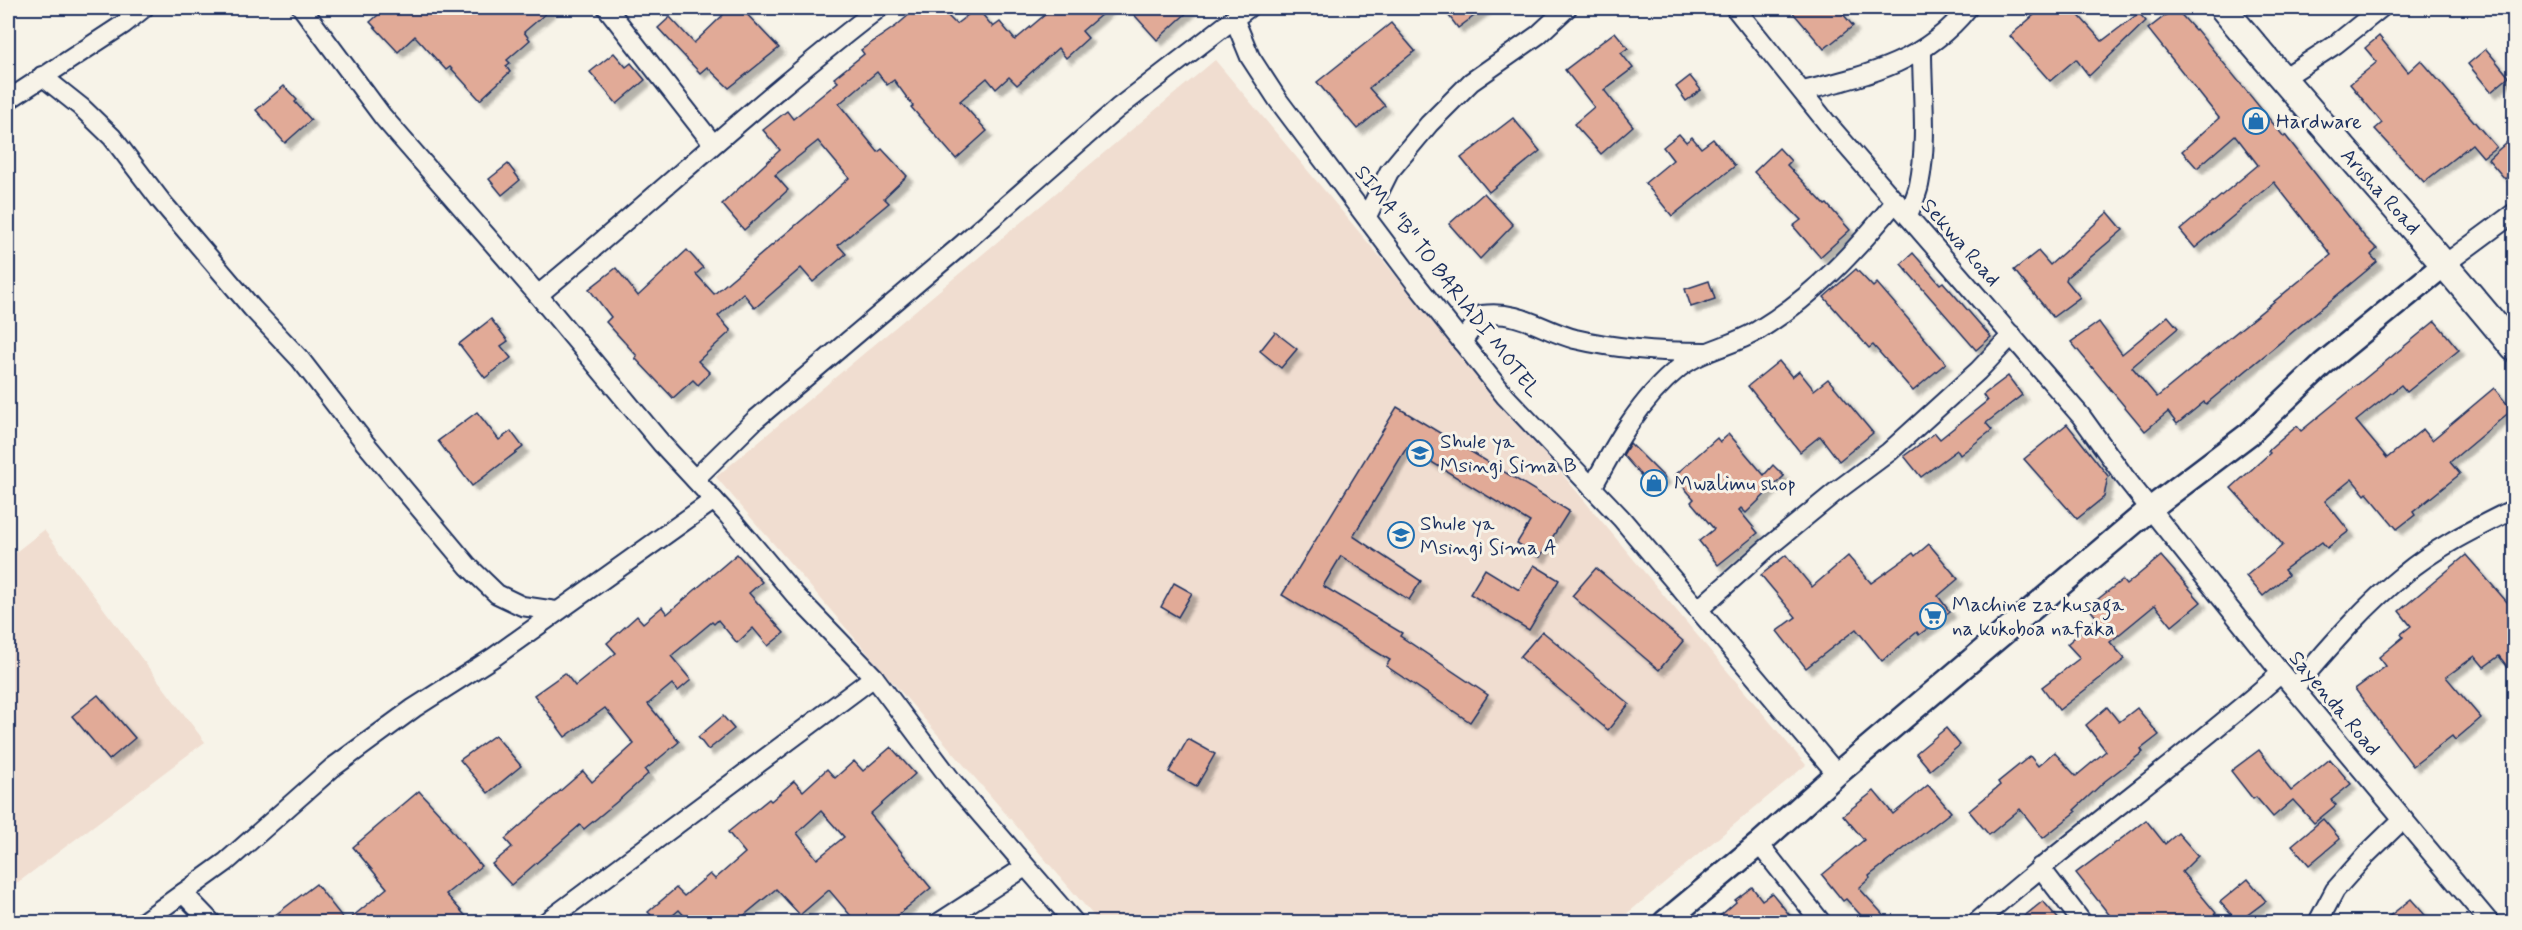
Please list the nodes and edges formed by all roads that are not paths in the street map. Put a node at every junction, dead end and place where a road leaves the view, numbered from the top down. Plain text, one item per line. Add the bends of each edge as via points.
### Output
1 (144, 8) edge
2 (302, 8) edge
3 (607, 8) edge
4 (879, 8) edge
5 (1567, 8) edge
6 (1735, 8) edge
7 (1968, 8) edge
8 (2223, 8) edge
9 (2381, 8) edge
10 (1238, 12) edge
11 (1922, 51) junction
12 (42, 76) junction
13 (2282, 79) junction
14 (1803, 91) junction
15 (8, 100) edge
16 (713, 144) junction
17 (1902, 208) junction
18 (2514, 213) edge
19 (1366, 216) junction
20 (2445, 264) junction
21 (538, 295) junction
22 (2012, 335) junction
23 (1462, 342) junction
24 (2514, 348) edge
25 (1706, 352) junction
26 (695, 479) junction
27 (1592, 488) junction
28 (714, 500) junction
29 (2150, 509) junction
30 (2514, 509) edge
31 (1699, 609) junction
32 (556, 611) junction
33 (2281, 673) junction
34 (874, 677) junction
35 (2294, 688) junction
36 (1837, 774) junction
37 (2403, 819) junction
38 (1759, 844) junction
39 (1025, 867) junction
40 (2040, 867) junction
41 (183, 893) junction
42 (143, 922) edge
43 (211, 922) edge
44 (546, 922) edge
45 (940, 922) edge
46 (1074, 922) edge
47 (1665, 922) edge
48 (1821, 922) edge
49 (1977, 922) edge
50 (2082, 922) edge
51 (2318, 922) edge
52 (2489, 922) edge

1 - 12 street
2 - 21 street via 383,117
3 - 16 street
4 - 16 street via 799,69
5 - 19 street via 1471,82 1429,124 1389,172
6 - 14 street, Sekwa Road
7 - 11 street
8 - 13 main road, Arusha Road
9 - 13 street via 2336,44
10 - 19 street, SIMA "B" TO BARIADI MOTEL via 1250,57
10 - 26 street via 1118,108 755,420
11 - 14 street via 1854,79
11 - 17 street via 1922,166 1918,187
12 - 15 street
12 - 32 street via 112,137 252,308 300,358 468,566 497,594 522,606
13 - 20 main road, Arusha Road
14 - 17 street, Sekwa Road
16 - 21 street
17 - 22 street, Sekwa Road
17 - 25 street via 1790,309 1732,345
18 - 20 street
19 - 23 street, SIMA "B" TO BARIADI MOTEL
20 - 24 main road, Arusha Road
20 - 29 street via 2323,364 2249,434
21 - 26 street
22 - 29 street, Sekwa Road via 2081,416
22 - 31 street via 1889,452 1766,549
23 - 25 street via 1482,315 1500,313 1575,339 1666,352
23 - 27 street, SIMA "B" TO BARIADI MOTEL via 1505,396
25 - 27 street via 1681,367 1638,411
26 - 28 street
27 - 31 street, SIMA "B" TO BARIADI MOTEL
28 - 32 street
28 - 34 street
29 - 33 street, Sayenda Road
29 - 36 street
30 - 35 street via 2448,544 2403,574 2341,634
31 - 36 street, SIMA "B" TO BARIADI MOTEL
32 - 41 street via 332,768 226,862
33 - 35 street, Sayenda Road
33 - 40 street via 2232,717
34 - 39 street via 952,781
34 - 44 street
35 - 37 street, Sayenda Road
36 - 38 street
37 - 51 street via 2336,890
37 - 52 street, Sayenda Road
38 - 47 street
38 - 48 street
39 - 45 street
39 - 46 street
40 - 49 street
40 - 50 street
41 - 42 street
41 - 43 street

